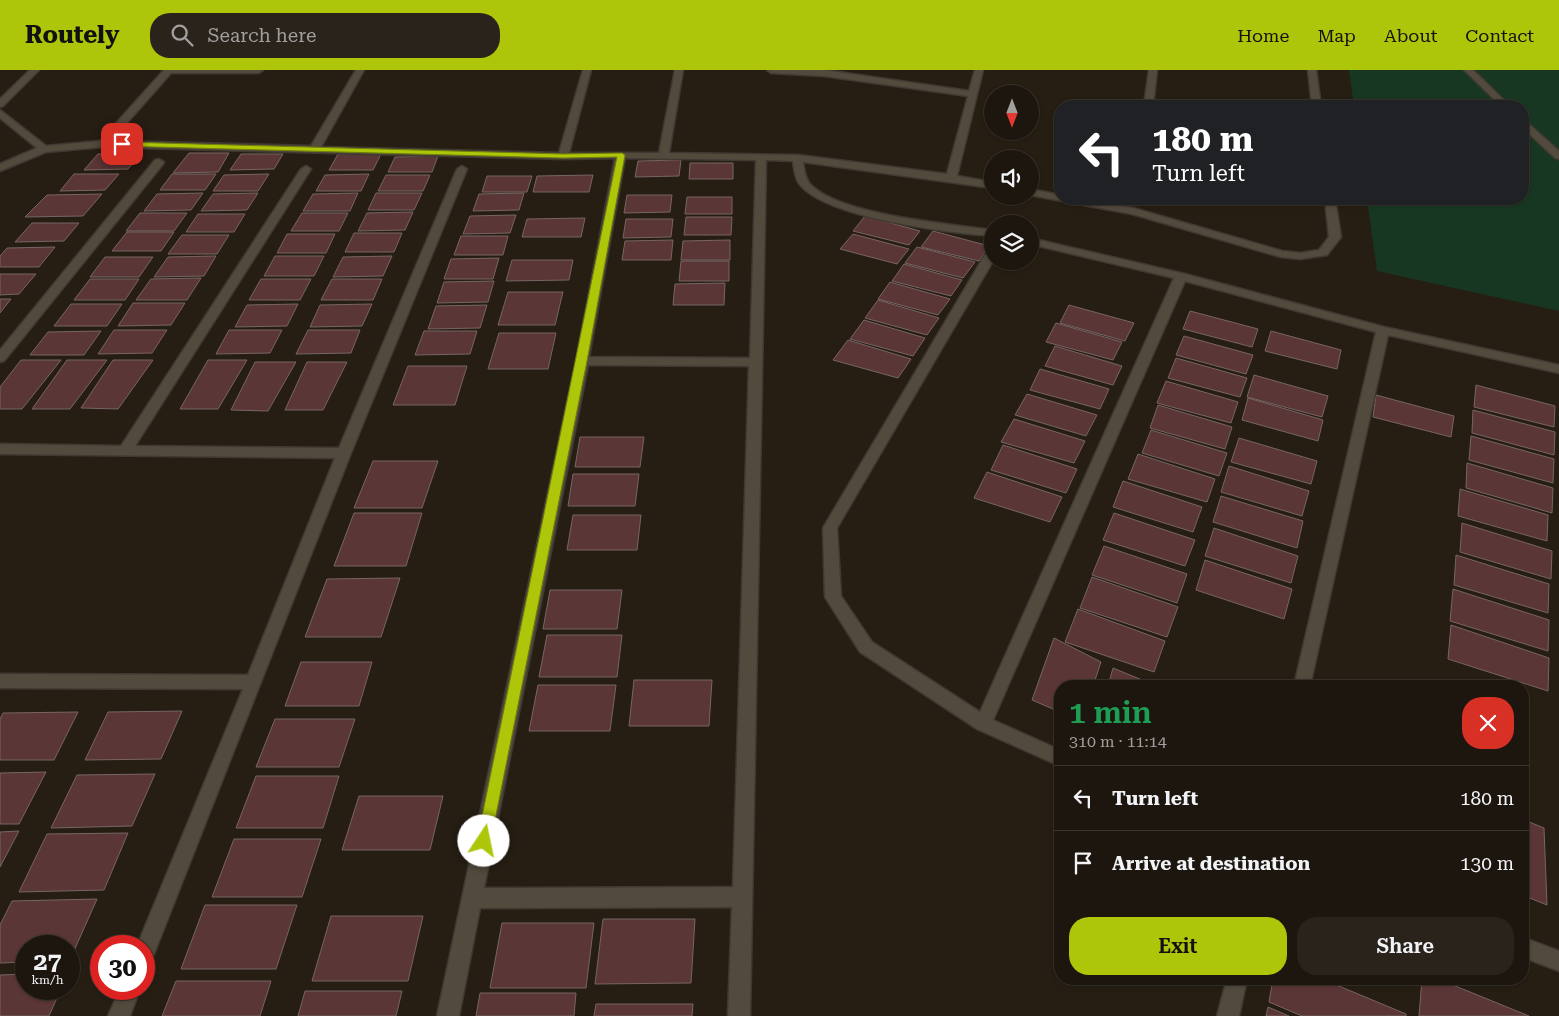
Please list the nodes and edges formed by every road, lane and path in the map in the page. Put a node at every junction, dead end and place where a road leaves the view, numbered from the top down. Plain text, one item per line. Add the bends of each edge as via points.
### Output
1 (35, 70) edge
2 (169, 70) edge
3 (259, 70) edge
4 (360, 70) edge
5 (587, 70) edge
6 (679, 70) edge
7 (771, 70) edge
8 (979, 70) edge
9 (1152, 70) edge
10 (1312, 70) edge
11 (1468, 70) edge
12 (824, 71) edge
13 (971, 94) junction
14 (1149, 100) edge
15 (1316, 100) edge
16 (1500, 100) edge
17 (0, 104) edge
18 (0, 113) edge
19 (1529, 128) edge
20 (103, 144) junction
21 (315, 148) junction
22 (44, 149) junction
23 (622, 155) junction
24 (563, 156) junction
25 (663, 156) junction
26 (1559, 156) edge
27 (761, 157) junction
28 (798, 158) junction
29 (159, 162) dead end
30 (0, 168) edge
31 (306, 169) dead end
32 (462, 169) dead end
33 (951, 178) junction
34 (984, 184) edge
35 (1039, 194) edge
36 (1054, 197) edge
37 (1100, 205) edge
38 (1134, 205) edge
39 (1331, 205) edge
40 (1133, 211) junction
41 (984, 232) edge
42 (1039, 243) edge
43 (984, 268) edge
44 (1181, 276) junction
45 (1383, 330) junction
46 (0, 358) edge
47 (582, 361) junction
48 (756, 362) junction
49 (1559, 369) edge
50 (0, 448) edge
51 (125, 450) junction
52 (344, 453) junction
53 (1303, 680) edge
54 (0, 681) edge
55 (254, 682) junction
56 (983, 724) junction
57 (1054, 755) edge
58 (742, 897) junction
59 (473, 898) junction
60 (152, 935) edge
61 (1529, 950) edge
62 (1559, 962) edge
63 (1236, 985) edge
64 (125, 1000) edge
65 (118, 1016) edge
66 (448, 1016) edge
67 (739, 1016) edge
68 (1228, 1016) edge

1 - 17 street
2 - 3 street
2 - 20 street
4 - 21 street
5 - 24 street
6 - 25 street
7 - 12 street
8 - 13 street
9 - 14 street
10 - 15 street
11 - 16 street
12 - 13 street
13 - 33 street
18 - 22 street
19 - 26 street
20 - 21 street
20 - 22 street
21 - 24 street
22 - 30 street
23 - 24 street
23 - 25 street
23 - 47 street
25 - 27 street
27 - 28 street
27 - 48 street
28 - 33 street
28 - 41 street via 804,185 824,199 874,214
29 - 46 street
31 - 51 street
32 - 52 street
33 - 34 street
35 - 36 street
37 - 40 street
38 - 40 street
39 - 40 street via 1335,237 1323,253 1300,256 1281,254
42 - 44 street
43 - 56 street via 830,528 833,597 866,647
44 - 45 street
44 - 56 street
45 - 49 street
45 - 53 street
47 - 48 street
47 - 59 street
48 - 58 street
50 - 51 street
51 - 52 street
52 - 55 street
54 - 55 street
55 - 60 street
56 - 57 street
58 - 59 street
58 - 67 street
59 - 66 street
61 - 62 street
63 - 68 street
64 - 65 street

